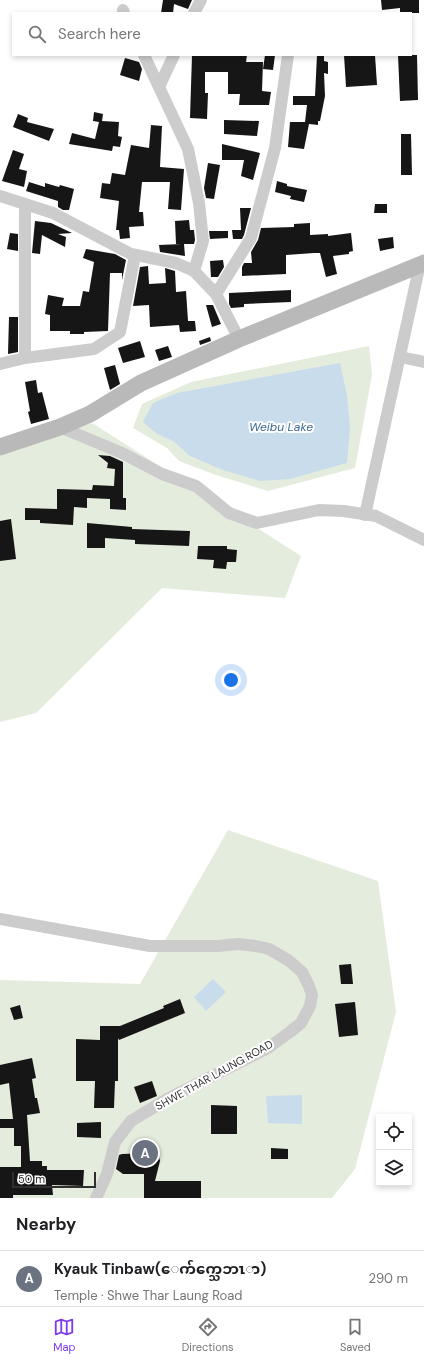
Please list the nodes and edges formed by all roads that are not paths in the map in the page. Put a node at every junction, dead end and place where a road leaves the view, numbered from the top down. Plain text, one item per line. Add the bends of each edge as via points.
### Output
1 (201, 0) edge
2 (195, 12) edge
3 (144, 56) edge
4 (174, 56) edge
5 (288, 56) edge
6 (159, 87) junction
7 (0, 196) edge
8 (25, 204) junction
9 (135, 255) junction
10 (422, 263) edge
11 (194, 271) junction
12 (216, 294) junction
13 (239, 339) junction
14 (400, 357) junction
15 (26, 358) junction
16 (424, 362) edge
17 (0, 364) edge
18 (60, 427) junction
19 (0, 447) edge
20 (365, 515) junction
21 (424, 540) edge
22 (0, 919) edge
23 (96, 1198) edge

1 - 2 street
3 - 6 street
4 - 6 street
5 - 12 street via 275,148 251,238
6 - 11 street via 188,149 199,203 204,241
7 - 8 street
8 - 9 street via 53,213
8 - 15 street
9 - 11 street via 176,263
9 - 15 street via 120,332 94,349
10 - 13 main road
10 - 14 street
11 - 12 street
12 - 13 street
13 - 18 main road via 141,383 90,414
14 - 16 street
14 - 20 street
15 - 17 street
18 - 19 main road
18 - 20 street via 122,453 162,474 196,486 229,513 257,523 319,510
20 - 21 street via 376,516
22 - 23 street, SHWE THAR LAUNG ROAD via 150,946 256,946 288,960 302,972 309,986 312,995 310,1006 301,1023 290,1032 268,1048 169,1098 131,1121 115,1142 107,1174

